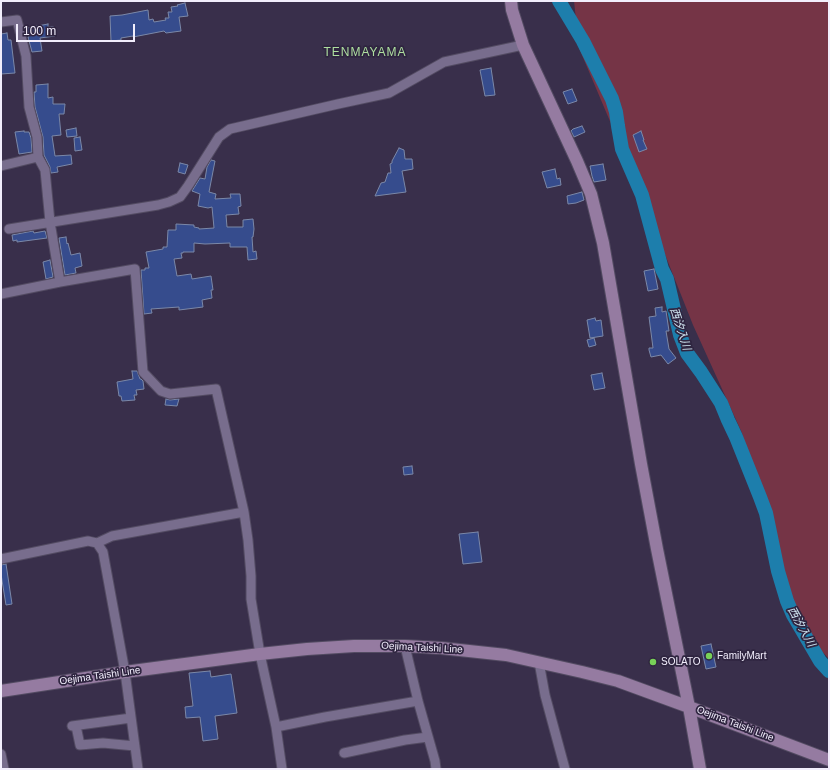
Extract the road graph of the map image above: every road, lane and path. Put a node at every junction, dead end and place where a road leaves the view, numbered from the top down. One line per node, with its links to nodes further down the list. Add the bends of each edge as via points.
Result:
1 (510, 1): 3 (main road)
2 (1, 22): 4 (street, via 17,20 26,56 29,106 37,137)
3 (523, 45): 6 (street, via 444,62 390,93 230,128 219,137 180,197 158,205); 19 (main road, via 591,194 603,243 642,472)
4 (38, 157): 5 (street); 6 (street, via 45,170)
5 (1, 166)
6 (50, 222): 7 (street); 8 (street)
7 (9, 229)
8 (60, 282): 9 (street); 10 (street, via 135,269 143,372 161,391 170,394 216,389)
9 (1, 294)
10 (244, 512): 11 (street, via 112,536); 14 (street, via 251,599)
11 (97, 543): 12 (street, via 88,541); 16 (street, via 103,552)
12 (1, 559)
13 (405, 646): 14 (main road, Oejima Taishi Line, via 346,646); 15 (main road, Oejima Taishi Line, via 506,655); 18 (street)
14 (260, 654): 16 (main road, Oejima Taishi Line); 21 (street)
15 (539, 662): 19 (main road, Oejima Taishi Line, via 618,681); 31 (street)
16 (125, 672): 17 (main road, Oejima Taishi Line); 20 (street)
17 (1, 691)
18 (418, 701): 21 (street); 22 (street)
19 (689, 707): 26 (main road, Oejima Taishi Line); 32 (main road)
20 (131, 718): 23 (street); 23 (street, via 73,726 80,745 103,743)
21 (276, 727): 29 (street)
22 (428, 737): 24 (street); 30 (street)
23 (135, 746): 28 (street)
24 (344, 753)
25 (1, 754): 27 (street)
26 (829, 760)
27 (4, 769)
28 (138, 769)
29 (282, 769)
30 (436, 769)
31 (565, 769)
32 (700, 769)

